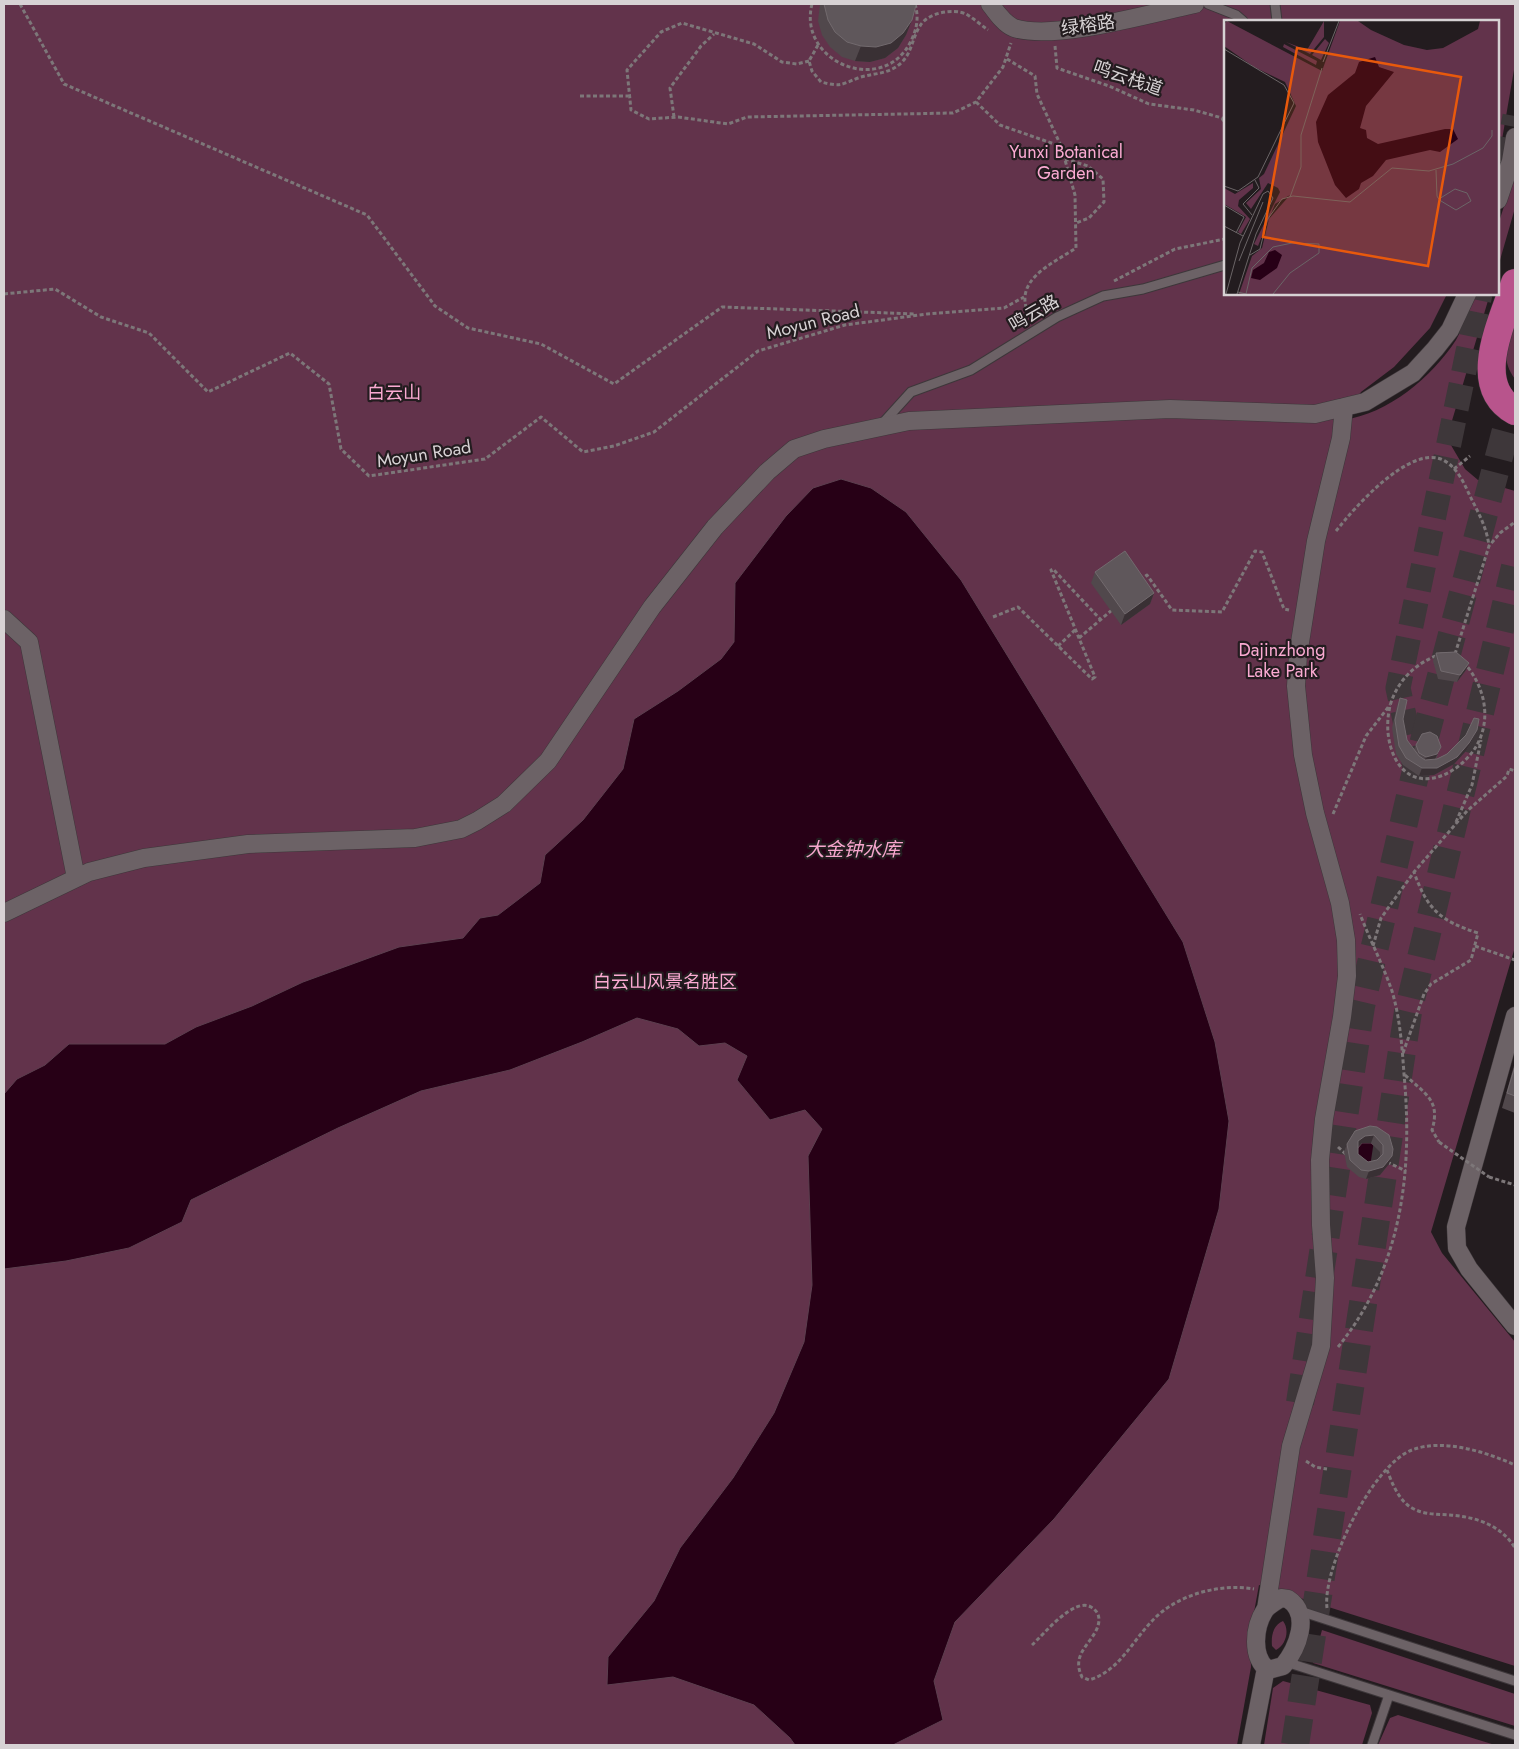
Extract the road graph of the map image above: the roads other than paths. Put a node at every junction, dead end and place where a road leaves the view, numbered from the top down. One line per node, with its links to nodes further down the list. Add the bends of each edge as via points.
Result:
1 (990, 4): 2 (street, 绿榕路, via 1009,24 1036,32 1123,21)
2 (1195, 4)
3 (1208, 4): 5 (lane)
4 (1275, 4): 6 (lane)
5 (1242, 20)
6 (1277, 20)
7 (1515, 138): 8 (street)
8 (1499, 197)
9 (1224, 264): 14 (lane, 鸣云路, via 1143,289 1103,296 1057,316 972,370 911,392)
10 (1515, 283): 13 (highway, via 1491,363 1494,390 1505,405)
11 (1467, 295): 12 (street, via 1450,330 1413,373 1365,402)
12 (1344, 407): 14 (street, via 1315,414 1170,409 997,416 909,421); 20 (street, via 1341,438 1316,541 1296,686 1303,755 1340,903 1347,976 1320,1160 1325,1278 1321,1346 1291,1446)
13 (1515, 411)
14 (879, 428): 16 (street, via 824,439 794,449 767,472 715,528 652,607 548,761 504,804 477,821 461,829 415,838 248,844 144,858)
15 (4, 620): 16 (street, via 29,642)
16 (76, 878): 17 (street)
17 (4, 913)
18 (1515, 1016): 19 (street, via 1456,1227 1457,1248 1469,1269)
19 (1515, 1326)
20 (1267, 1600): 21 (street, via 1288,1598); 23 (street, via 1256,1644 1262,1665)
21 (1298, 1610): 22 (street, via 1299,1641); 24 (lane)
22 (1286, 1662): 23 (street, via 1277,1669); 25 (lane)
23 (1266, 1668): 27 (street)
24 (1515, 1681)
25 (1389, 1695): 26 (lane); 28 (lane)
26 (1515, 1735)
27 (1251, 1745)
28 (1372, 1745)

